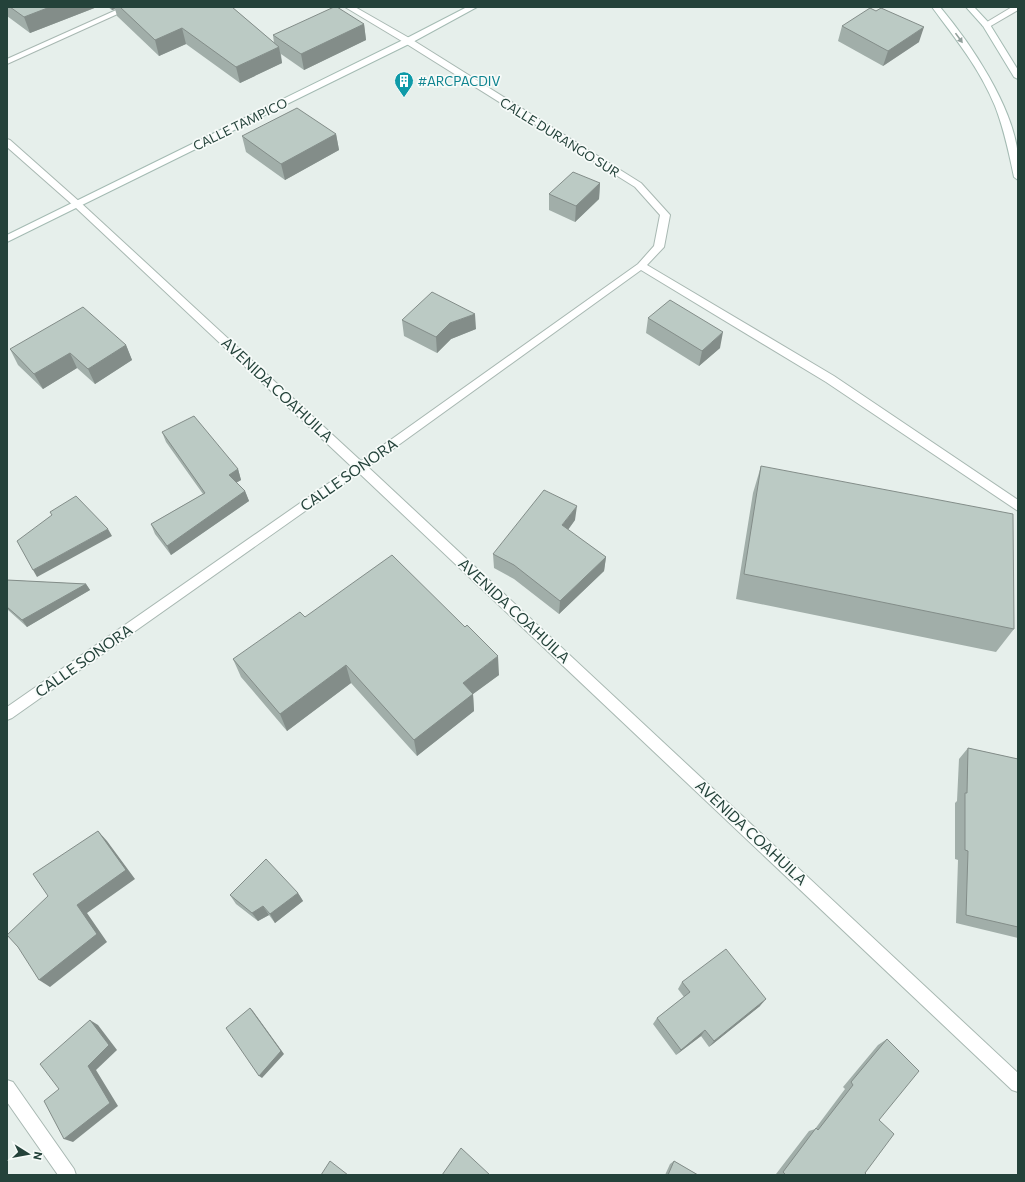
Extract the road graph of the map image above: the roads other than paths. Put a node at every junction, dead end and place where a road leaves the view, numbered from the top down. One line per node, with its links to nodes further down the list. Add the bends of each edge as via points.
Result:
1 (105, 7): 8 (street)
2 (129, 7): 8 (street)
3 (350, 7): 10 (street, CALLE DURANGO SUR)
4 (473, 7): 10 (street, CALLE TAMPICO)
5 (936, 7): 14 (street, one-way to 14, via 966,48 994,95 1012,144)
6 (970, 7): 9 (street)
7 (1018, 7): 9 (street)
8 (115, 14): 11 (street)
9 (986, 25): 12 (street)
10 (408, 41): 15 (street, CALLE TAMPICO); 16 (street, CALLE DURANGO SUR, via 638,185)
11 (7, 62)
12 (1018, 77)
13 (7, 142): 15 (street, AVENIDA COAHUILA)
14 (1018, 177)
15 (78, 205): 17 (street, CALLE TAMPICO); 19 (street, AVENIDA COAHUILA)
16 (665, 215): 18 (street, CALLE SONORA, via 659,247)
17 (7, 239)
18 (641, 266): 19 (street, CALLE SONORA); 20 (street, via 830,379)
19 (360, 467): 21 (street, CALLE SONORA); 22 (street, AVENIDA COAHUILA)
20 (1018, 506)
21 (7, 714)
22 (1018, 1084)
23 (7, 1088): 24 (street)
24 (68, 1175)

